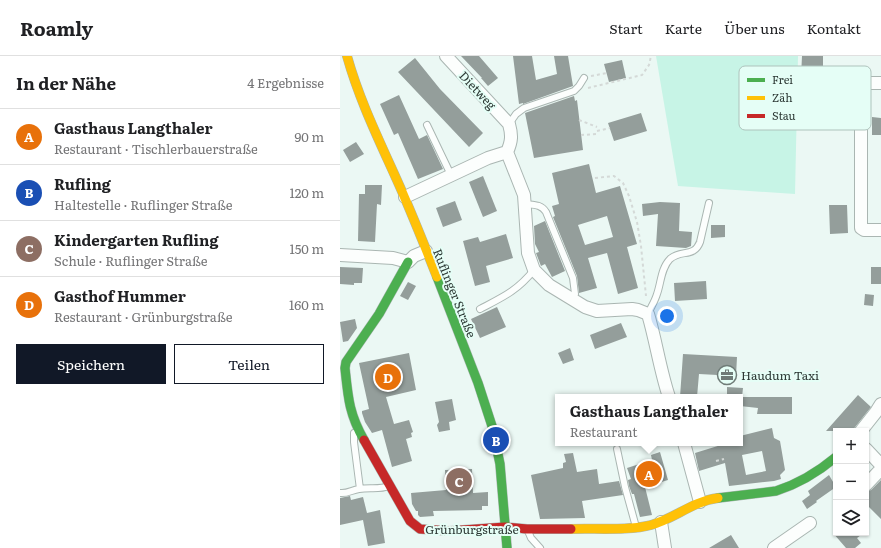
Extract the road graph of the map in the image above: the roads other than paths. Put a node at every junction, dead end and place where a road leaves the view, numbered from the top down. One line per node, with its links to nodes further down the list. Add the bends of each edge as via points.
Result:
1 (347, 56): 9 (street, Ruflinger Straße, via 364,107)
2 (446, 56): 4 (street, Dietweg)
3 (584, 78): 4 (lane, via 574,91 524,108)
4 (509, 124): 7 (street, via 512,135)
5 (427, 125): 8 (lane)
6 (860, 130): 12 (street, via 861,228)
7 (507, 152): 8 (street); 11 (street)
8 (452, 175): 9 (street)
9 (405, 198): 13 (street, Ruflinger Straße)
10 (709, 203): 19 (lane, via 698,248 674,256 665,265 657,295)
11 (525, 204): 16 (street, via 528,247); 17 (lane, via 539,205 546,212 573,278 575,294)
12 (881, 230)
13 (426, 251): 15 (street); 38 (street, Ruflinger Straße, via 490,420 498,452)
14 (340, 255): 15 (street, via 394,258)
15 (408, 262): 22 (street, Grünburgstraße, via 379,314 346,362)
16 (534, 270): 17 (street, via 549,285); 18 (lane, via 519,287)
17 (572, 300): 19 (street, via 593,310 632,309)
18 (480, 309)
19 (648, 314): 20 (street)
20 (668, 394)
21 (881, 404): 24 (street)
22 (345, 406): 23 (street, Grünburgstraße)
23 (356, 426): 32 (street, Grünburgstraße); 33 (lane, via 354,442)
24 (863, 428)
25 (685, 446): 35 (street)
26 (617, 449): 39 (lane)
27 (869, 453): 29 (street)
28 (833, 460): 35 (street, Grünburgstraße, via 786,488)
29 (881, 464)
30 (881, 469): 31 (street)
31 (869, 482)
32 (390, 485): 33 (lane, via 382,489); 38 (street, Grünburgstraße, via 410,521 420,529 457,531)
33 (360, 489): 34 (lane)
34 (340, 493)
35 (700, 502): 36 (street, Grünburgstraße)
36 (661, 522): 39 (street, Grünburgstraße); 43 (street)
37 (810, 523): 44 (street)
38 (505, 526): 40 (street, Grünburgstraße); 41 (street, Ruflinger Straße)
39 (636, 528): 40 (street, Grünburgstraße)
40 (527, 529): 42 (lane)
41 (507, 548)
42 (540, 548)
43 (665, 548)
44 (774, 548)

